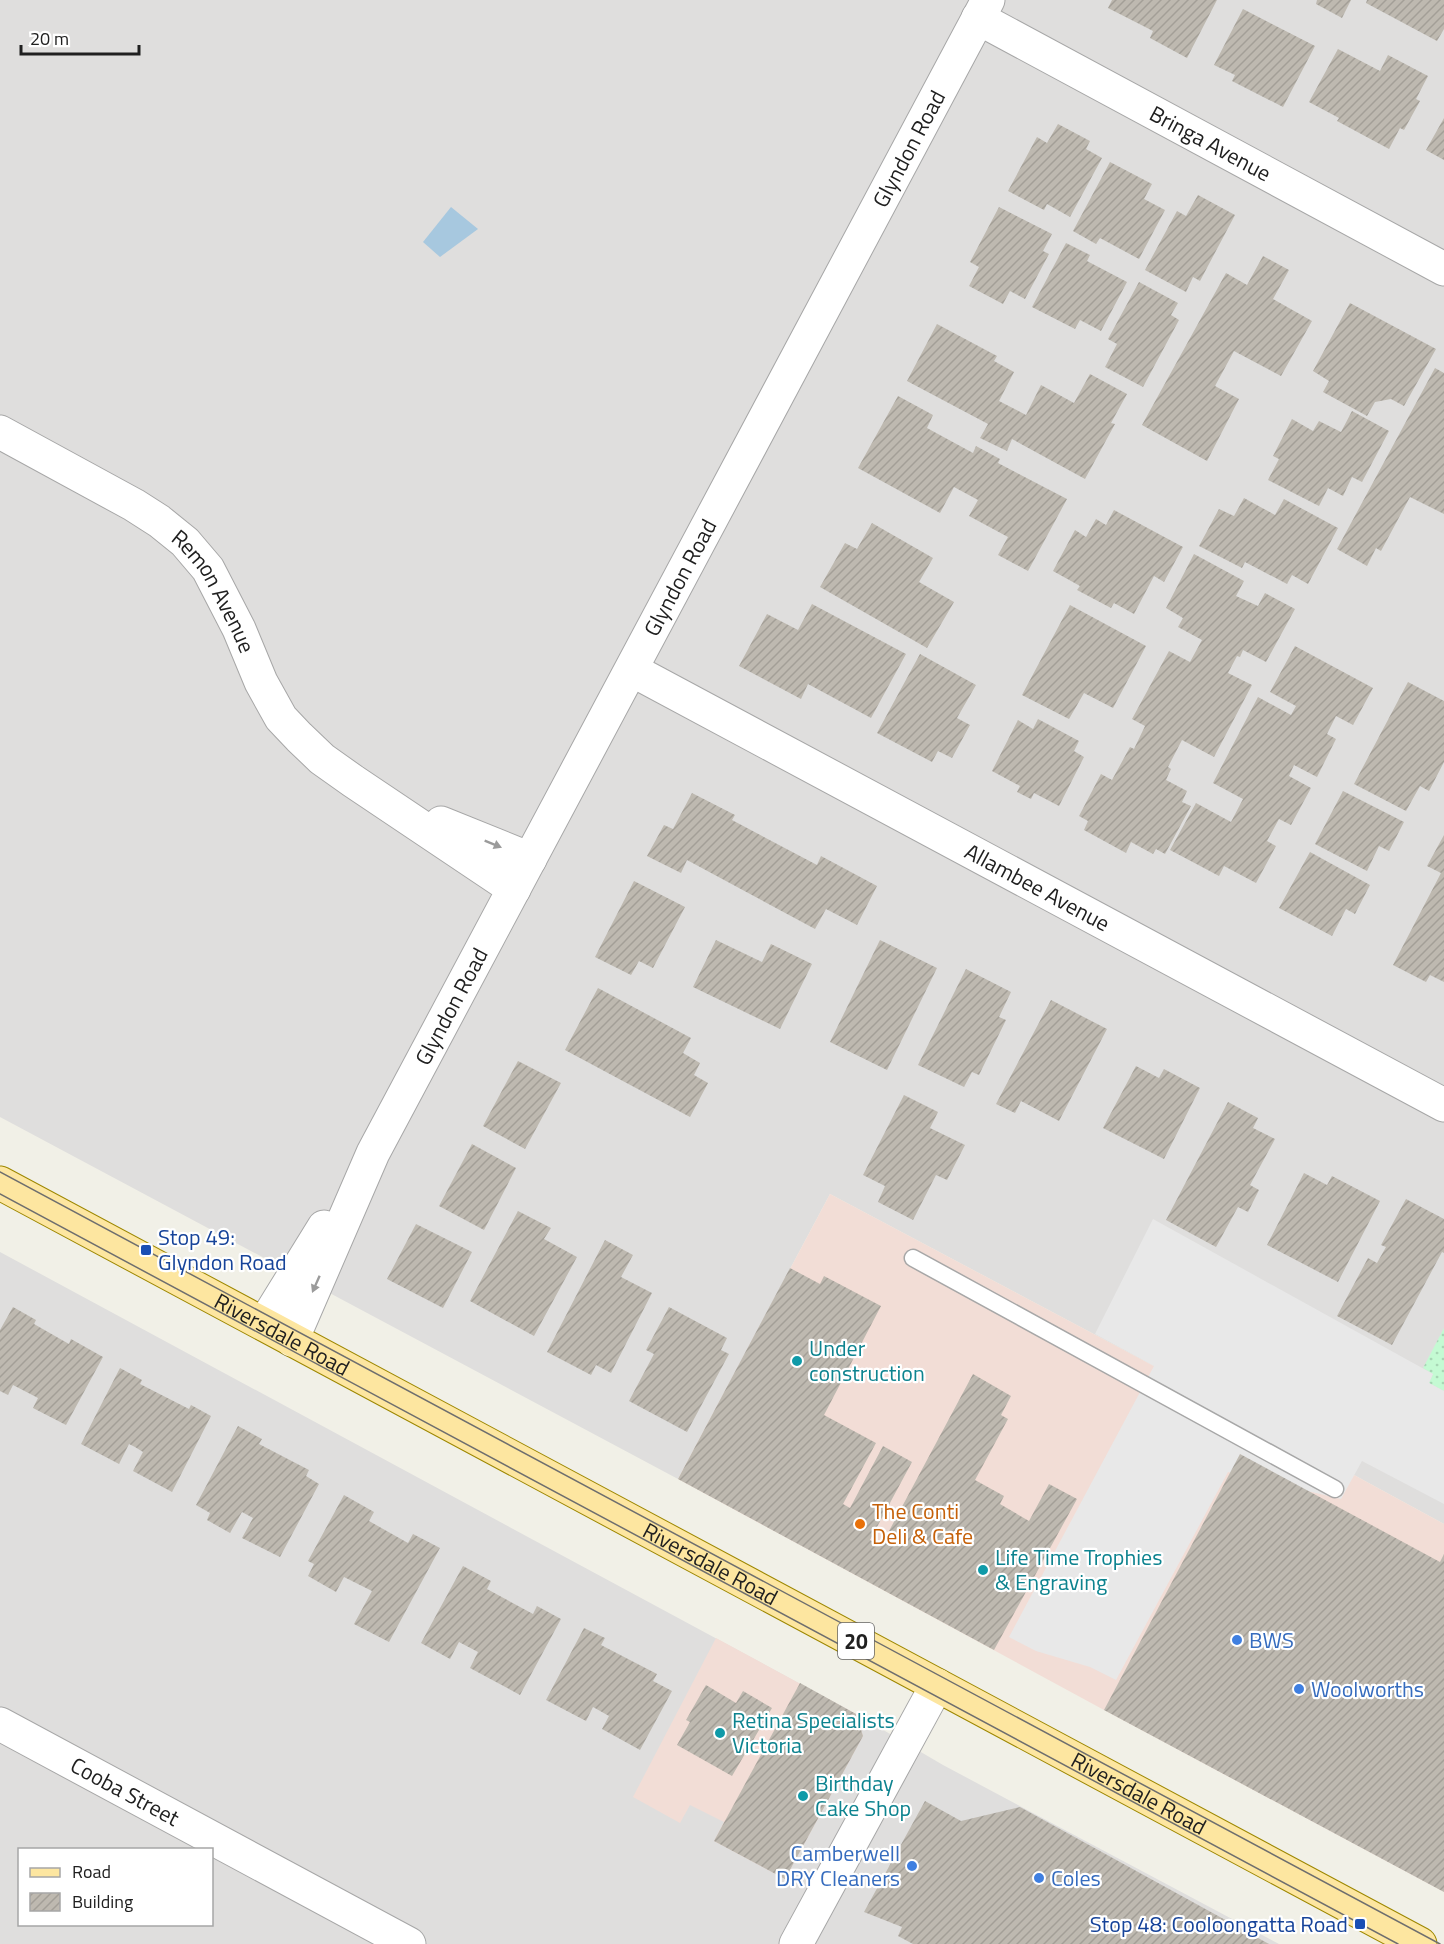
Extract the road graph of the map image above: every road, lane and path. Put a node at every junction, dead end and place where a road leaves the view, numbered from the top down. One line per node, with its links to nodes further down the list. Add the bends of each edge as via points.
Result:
1 (983, 9): 2 (street, Bringa Avenue); 4 (street, Glyndon Road)
2 (1444, 268)
3 (0, 432): 5 (street, Remon Avenue, via 134,505 185,542 207,569 281,718 322,759)
4 (632, 670): 6 (street, Glyndon Road); 8 (street, Allambee Avenue)
5 (380, 798): 6 (street, Remon Avenue, one-way to 6); 7 (street, Remon Avenue)
6 (530, 859): 7 (street, Glyndon Road)
7 (514, 890): 9 (street, Glyndon Road)
8 (1444, 1105)
9 (373, 1153): 12 (street, Glyndon Road); 13 (street, Glyndon Road, one-way to 13)
10 (0, 1183): 12 (main road, Riversdale Road / 20)
11 (913, 1258): 14 (lane)
12 (264, 1324): 13 (main road, Riversdale Road / 20)
13 (292, 1340): 15 (main road, Riversdale Road / 20)
14 (1335, 1489)
15 (938, 1685): 18 (street); 19 (main road, Riversdale Road / 20)
16 (0, 1724): 17 (street, Cooba Street)
17 (409, 1944)
18 (796, 1944)
19 (1420, 1944)

